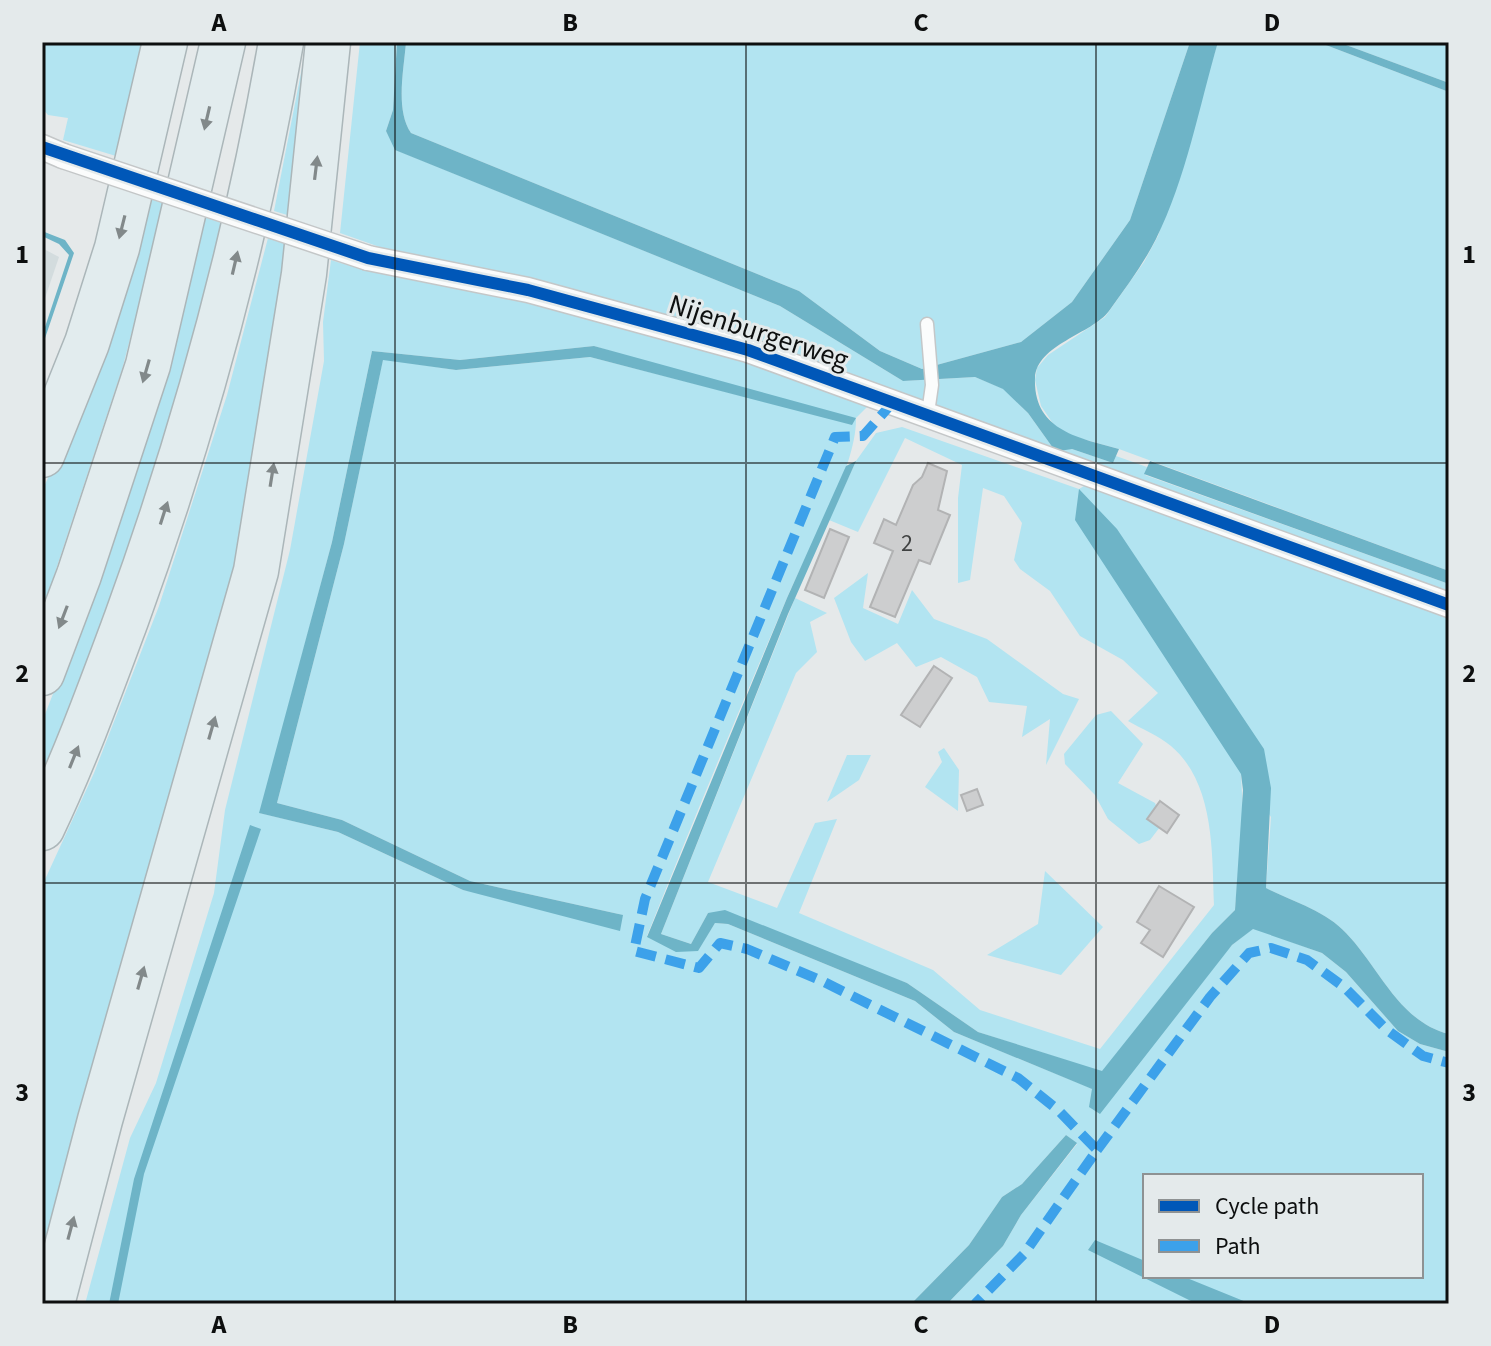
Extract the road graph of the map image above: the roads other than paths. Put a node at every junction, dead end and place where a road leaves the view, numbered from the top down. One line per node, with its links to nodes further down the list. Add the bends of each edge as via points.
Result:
1 (165, 42): 8 (highway, one-way to 8, via 109,274)
2 (223, 42): 10 (highway, one-way to 10, via 148,365)
3 (281, 42): 11 (highway, one-way to 3, via 100,690 176,476 229,290)
4 (328, 42): 12 (highway, one-way to 4, via 256,571 304,274)
5 (52, 152): 7 (street, Nijenburgerweg, bridge, via 368,258 528,290 667,326)
6 (927, 324): 7 (lane, via 932,385)
7 (928, 413): 9 (street, Nijenburgerweg)
8 (42, 455)
9 (1449, 605)
10 (42, 673)
11 (42, 828)
12 (52, 1304)

